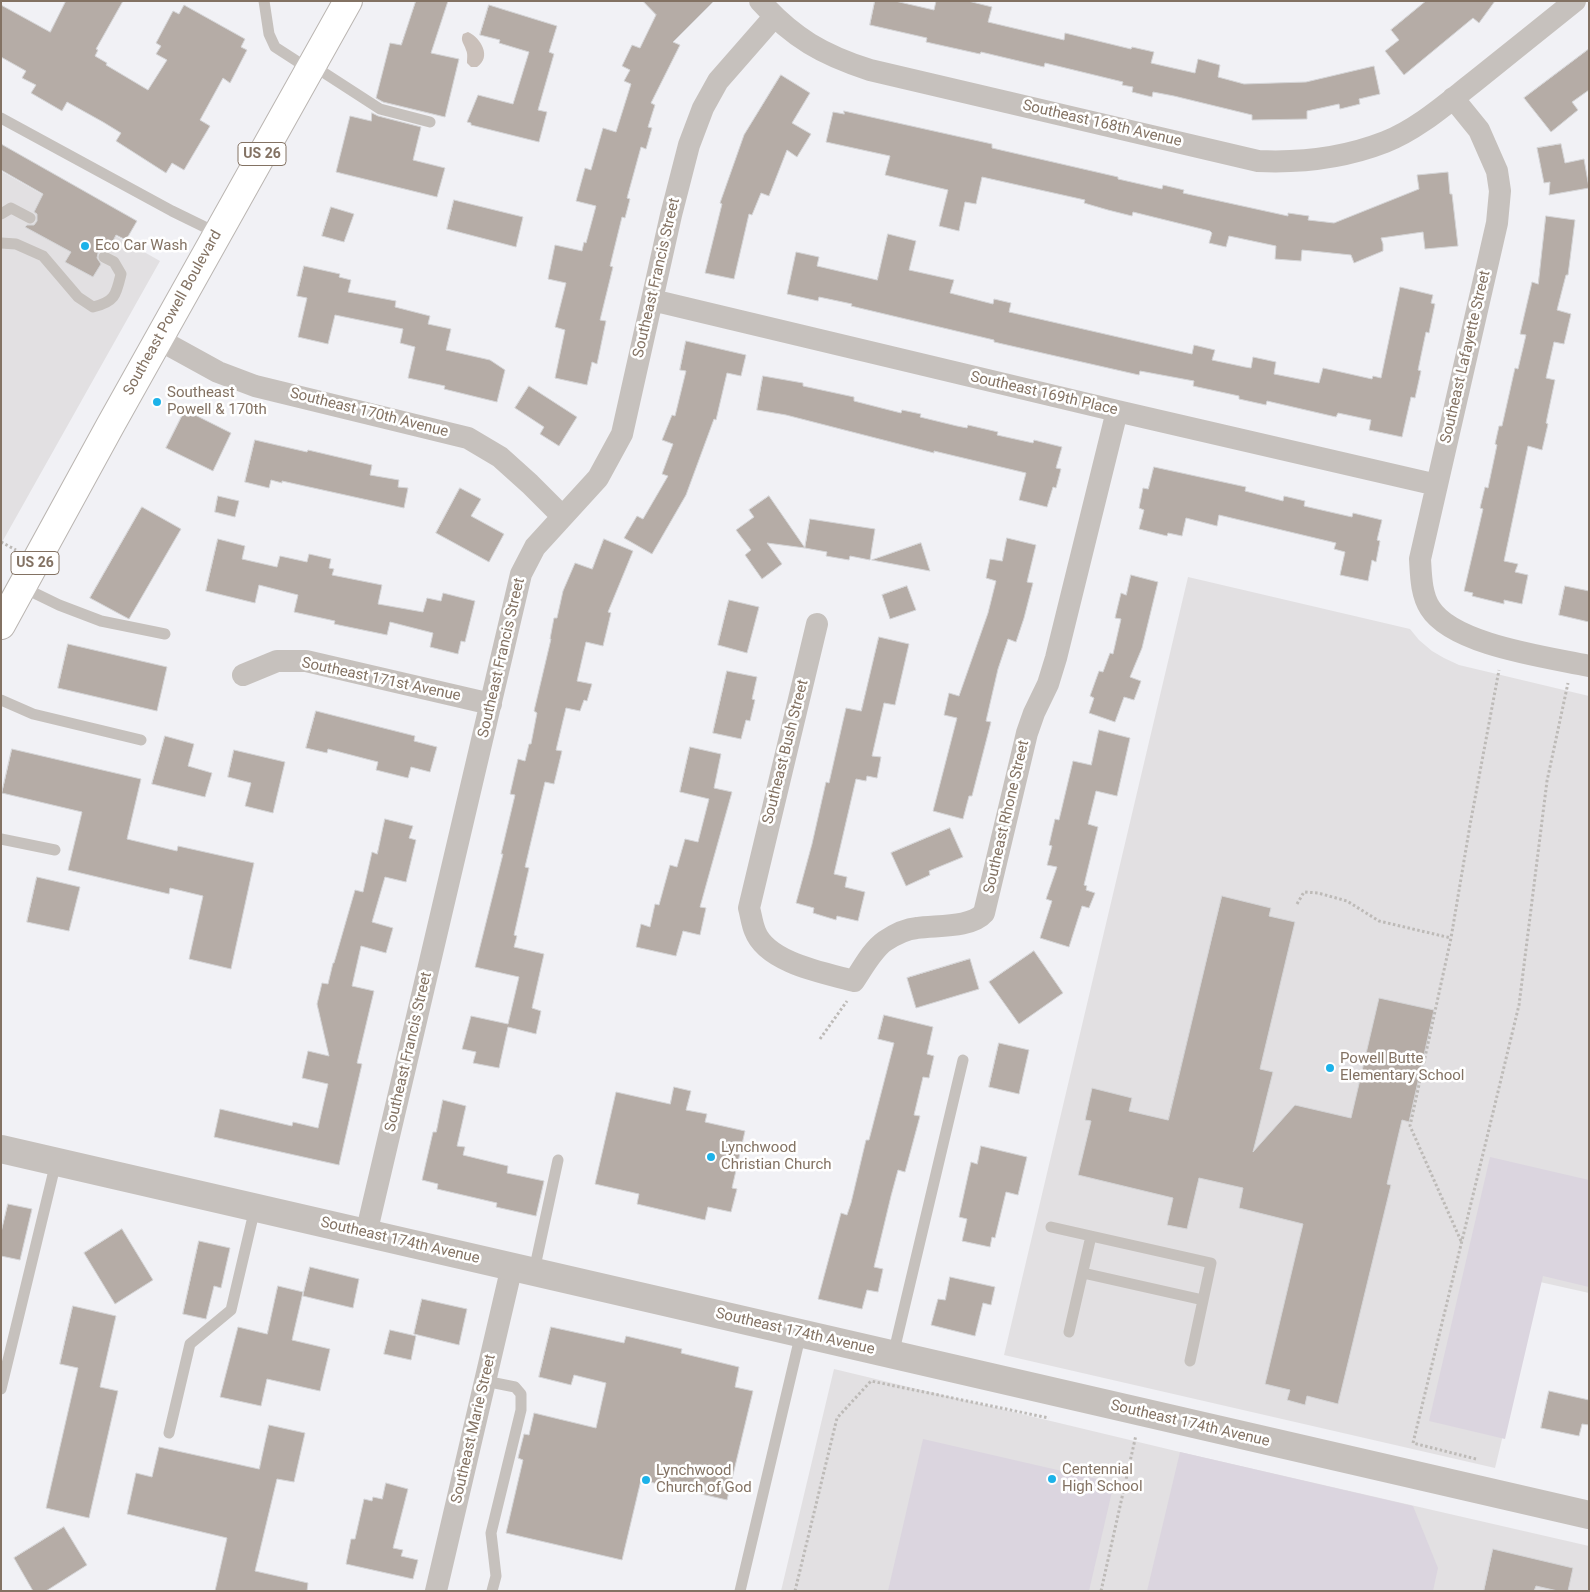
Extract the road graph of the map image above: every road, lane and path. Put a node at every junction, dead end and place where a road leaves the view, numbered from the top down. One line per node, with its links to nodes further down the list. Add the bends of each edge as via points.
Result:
1 (264, 1): 5 (lane, via 269,34 275,47)
2 (348, 1): 5 (main road, Southeast Powell Boulevard / US 26)
3 (1575, 1): 6 (street, Southeast 168th Avenue)
4 (766, 9): 6 (street, Southeast 168th Avenue, via 814,47 870,70 1258,161 1325,159 1356,152 1412,128); 14 (street, Southeast Francis Street, via 703,108 689,145)
5 (311, 67): 8 (lane, via 380,109); 11 (main road, Southeast Powell Boulevard / US 26)
6 (1453, 98): 17 (street, Southeast Lafayette Street, via 1479,130 1497,171 1500,191 1497,223)
7 (1, 118): 11 (lane)
8 (430, 122)
9 (1, 214): 10 (lane, via 10,208)
10 (30, 218)
11 (217, 233): 15 (main road, Southeast Powell Boulevard / US 26)
12 (1, 243): 13 (lane, via 16,244 43,256 78,297 93,307 106,304 119,284 121,274 118,268)
13 (104, 257)
14 (652, 300): 16 (street, Southeast 169th Place); 18 (street, Southeast Francis Street, via 622,434 598,478)
15 (158, 339): 18 (street, Southeast 170th Avenue, via 218,372 255,386 468,438 500,457); 19 (main road, Southeast Powell Boulevard / US 26)
16 (1117, 412): 17 (street, Southeast 169th Place); 33 (street, Southeast Rhone Street, via 1056,658 1027,734 984,913 980,918 958,924 915,928 896,935 883,942)
17 (1437, 485): 23 (street, Southeast Lafayette Street, via 1420,559 1422,584 1430,607 1464,635)
18 (562, 516): 27 (street, Southeast Francis Street, via 535,548 521,574)
19 (22, 587): 21 (main road, Southeast Powell Boulevard / US 26); 22 (lane, via 101,621)
20 (817, 624): 33 (street, Southeast Bush Street, via 749,908 755,932 770,951 792,963)
21 (1, 625)
22 (165, 634)
23 (1504, 647): 24 (street); 32 (path)
24 (1581, 664): 43 (path, via 1547,781 1519,1005)
25 (242, 675): 27 (street, Southeast 171st Avenue, via 277,661 306,661)
26 (1, 700): 28 (lane, via 33,714)
27 (491, 704): 41 (street, Southeast Francis Street)
28 (141, 740)
29 (1, 839): 30 (lane)
30 (55, 850)
31 (1297, 904): 32 (path, via 1304,892 1318,893 1347,901 1379,921)
32 (1451, 938): 43 (path, via 1410,1126)
33 (854, 981): 34 (path, via 847,1000)
34 (820, 1039)
35 (963, 1060): 49 (lane)
36 (1, 1149): 38 (street, Southeast 174th Avenue)
37 (558, 1160): 44 (lane)
38 (56, 1162): 39 (street, Southeast 174th Avenue); 52 (lane)
39 (255, 1208): 41 (street, Southeast 174th Avenue); 55 (lane, via 231,1310 190,1344)
40 (1051, 1227): 42 (lane)
41 (366, 1234): 44 (street, Southeast 174th Avenue)
42 (1091, 1236): 45 (lane); 46 (lane, via 1211,1263)
43 (1461, 1241): 56 (path, via 1412,1443)
44 (523, 1269): 48 (street, Southeast 174th Avenue); 51 (street, Southeast Marie Street)
45 (1082, 1273): 46 (lane); 47 (lane)
46 (1203, 1300): 50 (lane)
47 (1069, 1332)
48 (801, 1333): 49 (street, Southeast 174th Avenue); 60 (lane)
49 (893, 1355): 54 (street, Southeast 174th Avenue)
50 (1190, 1361)
51 (485, 1381): 58 (street, Southeast Marie Street); 59 (lane, via 515,1388 521,1394 521,1410 490,1533 496,1576)
52 (1, 1389)
53 (1051, 1418): 61 (path, via 871,1380 837,1418)
54 (1134, 1428): 57 (street, Southeast 174th Avenue); 62 (path)
55 (169, 1432)
56 (1476, 1459)
57 (1589, 1515)
58 (436, 1591)
59 (492, 1591)
60 (740, 1591)
61 (795, 1591)
62 (1101, 1591)

